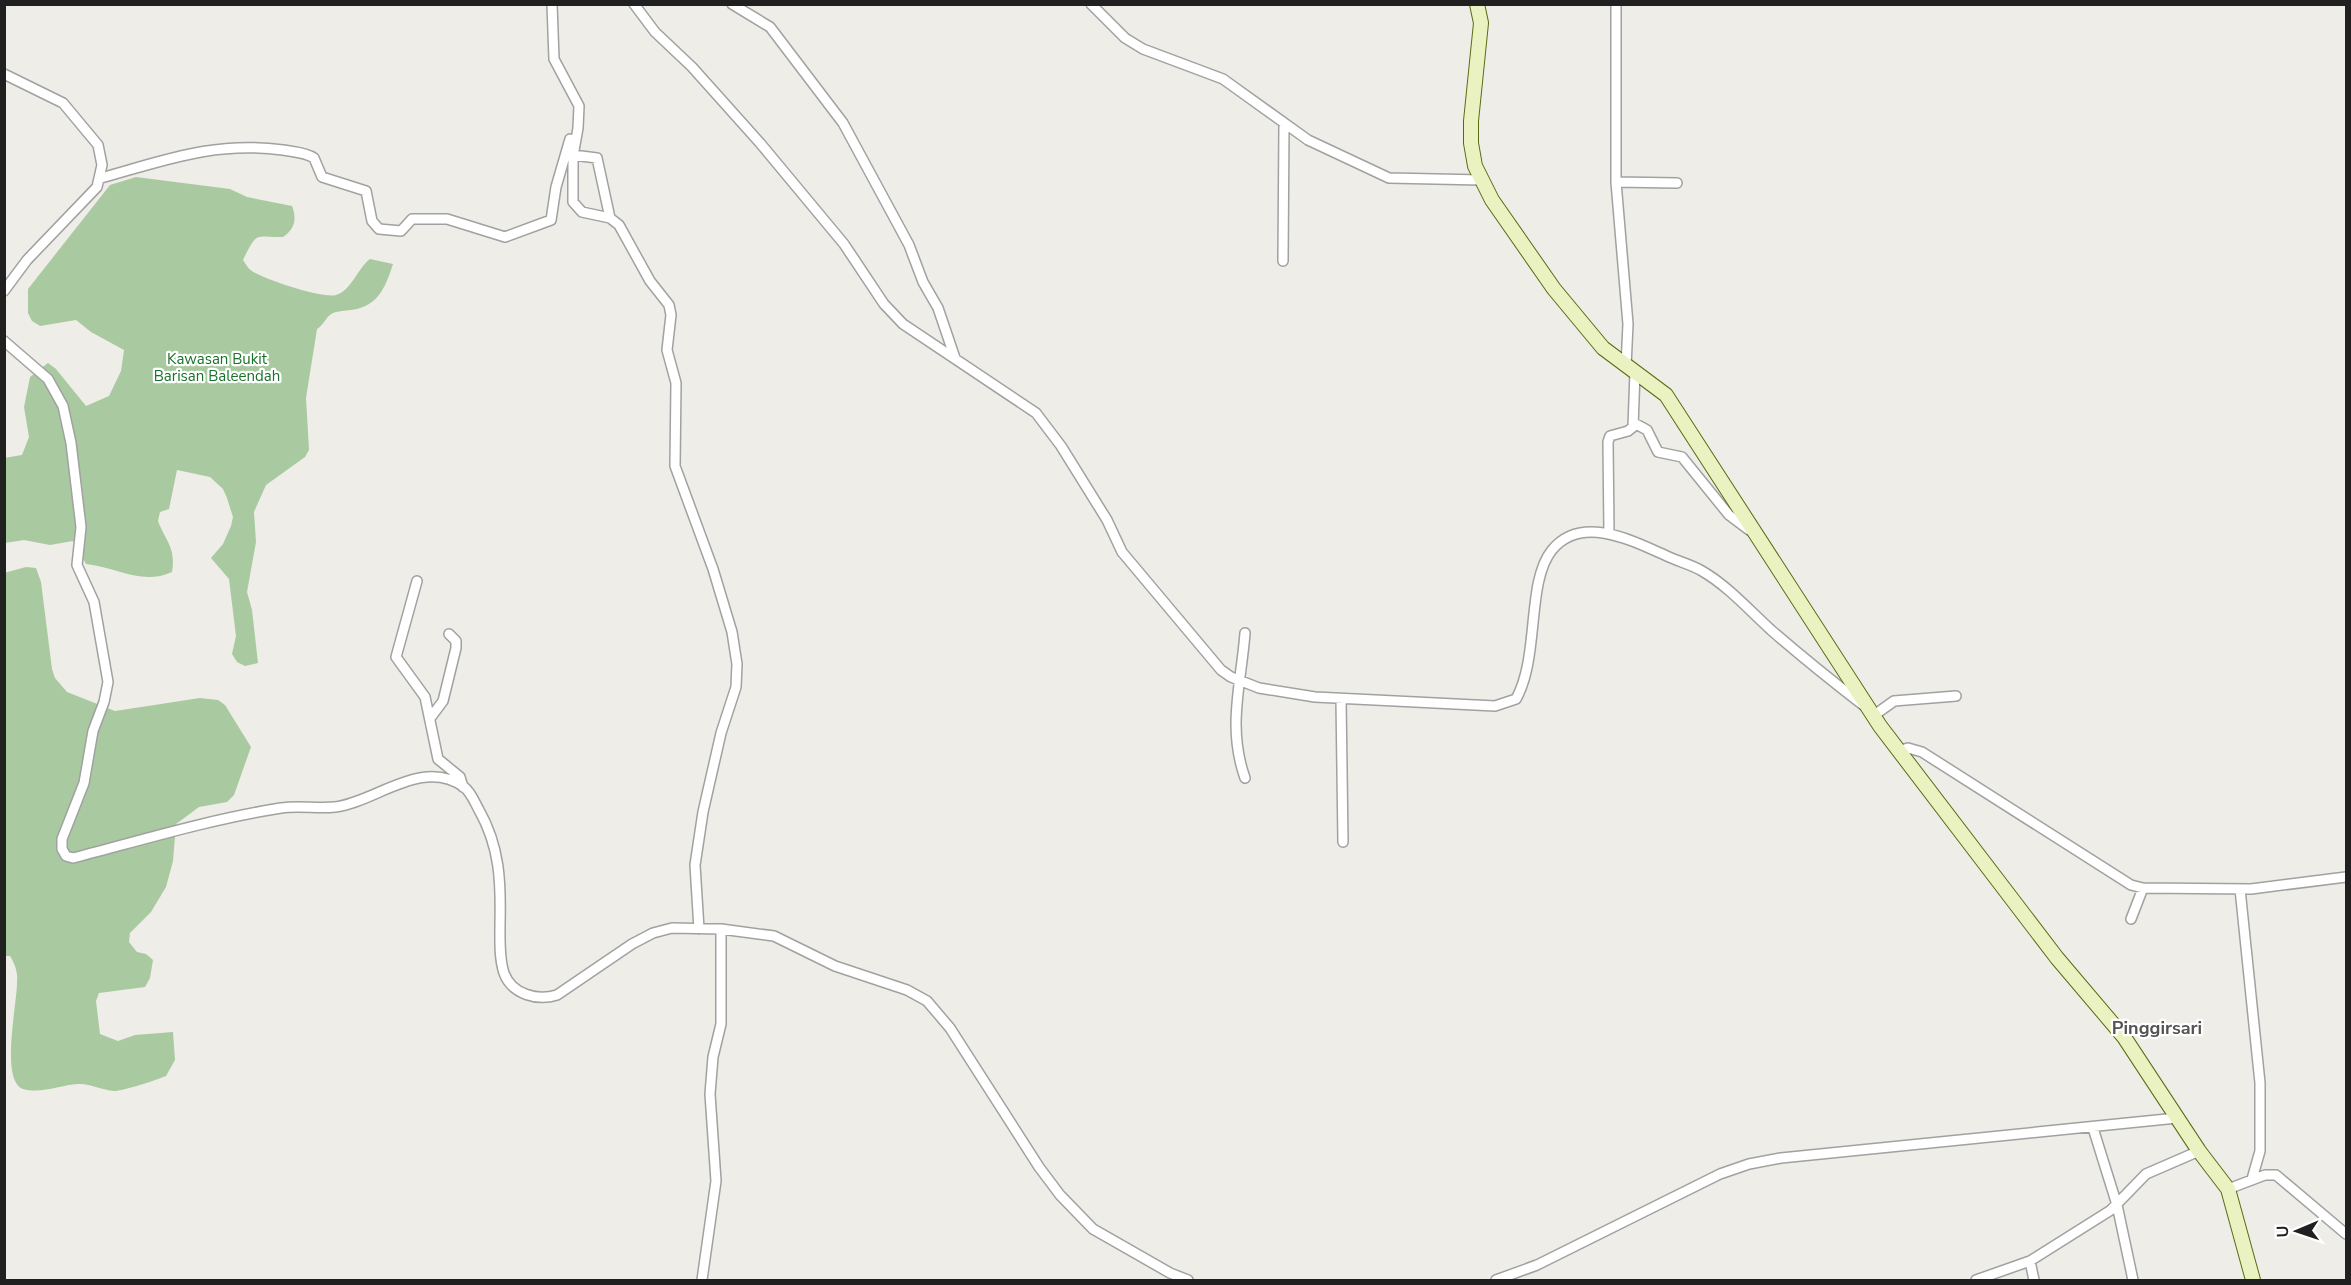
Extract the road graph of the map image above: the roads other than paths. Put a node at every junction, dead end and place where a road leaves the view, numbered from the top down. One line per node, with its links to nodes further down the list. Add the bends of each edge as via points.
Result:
1 (552, 4): 8 (street, via 554,59)
2 (634, 4): 19 (street, via 655,32 760,143 844,244 903,324)
3 (732, 4): 19 (street, via 770,27 843,123 909,245 938,308)
4 (1091, 4): 9 (street, via 1143,50 1223,79)
5 (1477, 4): 12 (street, via 1481,23 1471,142)
6 (1616, 4): 13 (street)
7 (4, 74): 11 (street, via 54,96 76,115 98,145)
8 (578, 101): 10 (street, via 579,128); 11 (street, via 551,220 507,237 442,218 412,219 401,231 379,229 372,221 366,191 322,177 314,158 301,153 231,146)
9 (1284, 124): 12 (street, via 1308,140 1389,178); 16 (street)
10 (573, 155): 15 (street, via 597,158); 15 (street, via 574,205 582,212)
11 (101, 178): 17 (street)
12 (1482, 180): 20 (street, via 1511,231 1554,289 1603,348)
13 (1616, 182): 14 (street); 20 (street)
14 (1677, 183)
15 (610, 218): 40 (street, via 619,225 669,305 667,350 676,383 675,466 732,632 737,664 736,687 706,800 695,865)
16 (1283, 261)
17 (4, 291)
18 (4, 341): 34 (street, via 48,379 63,406 81,527 77,565 94,602 108,682 93,731 84,783 62,838 66,856 74,858 278,808 337,807 418,779 436,777)
19 (955, 358): 27 (street, via 1036,413 1061,446 1134,568 1221,670)
20 (1630, 369): 21 (street); 23 (street, via 1666,395)
21 (1634, 423): 22 (street, via 1631,429 1608,439); 23 (street, via 1647,430 1658,452 1682,457 1729,515)
22 (1609, 533): 29 (street, via 1575,535 1561,541 1544,562 1532,652 1516,699 1495,706); 30 (street, via 1702,570)
23 (1754, 533): 30 (street)
24 (417, 581): 31 (street, via 396,657 425,697)
25 (1245, 633): 27 (street)
26 (449, 634): 31 (street, via 456,641 456,648 443,701)
27 (1241, 682): 29 (street); 33 (street, via 1234,724)
28 (1956, 696): 30 (street, via 1894,701)
29 (1341, 699): 35 (street)
30 (1871, 713): 32 (street)
31 (431, 717): 34 (street, via 438,759 460,777)
32 (1898, 751): 37 (street, via 1908,748 1922,752 2132,885); 42 (street, via 2057,958 2124,1038)
33 (1245, 778)
34 (462, 786): 40 (street, via 495,843 500,866 500,946 505,974 515,987 530,996 551,997 653,933 672,928)
35 (1343, 842)
36 (2346, 877): 38 (street)
37 (2143, 888): 38 (street); 39 (street)
38 (2240, 889): 45 (street, via 2260,1083 2260,1151)
39 (2130, 919)
40 (699, 929): 41 (street)
41 (721, 929): 50 (street, via 720,1024 710,1094 716,1181); 51 (street, via 774,936 835,966 907,990 927,1001 950,1028 1060,1195 1093,1229)
42 (2177, 1118): 43 (street); 44 (street)
43 (2093, 1128): 47 (street); 52 (street, via 1749,1164)
44 (2199, 1151): 46 (street); 47 (street, via 2146,1174)
45 (2253, 1179): 46 (street); 48 (street, via 2276,1175)
46 (2228, 1189): 56 (street)
47 (2116, 1205): 49 (street); 55 (street)
48 (2346, 1234)
49 (2030, 1261): 53 (street); 54 (street)
50 (702, 1281)
51 (1188, 1281)
52 (1496, 1281)
53 (1976, 1281)
54 (2034, 1281)
55 (2133, 1281)
56 (2253, 1281)

